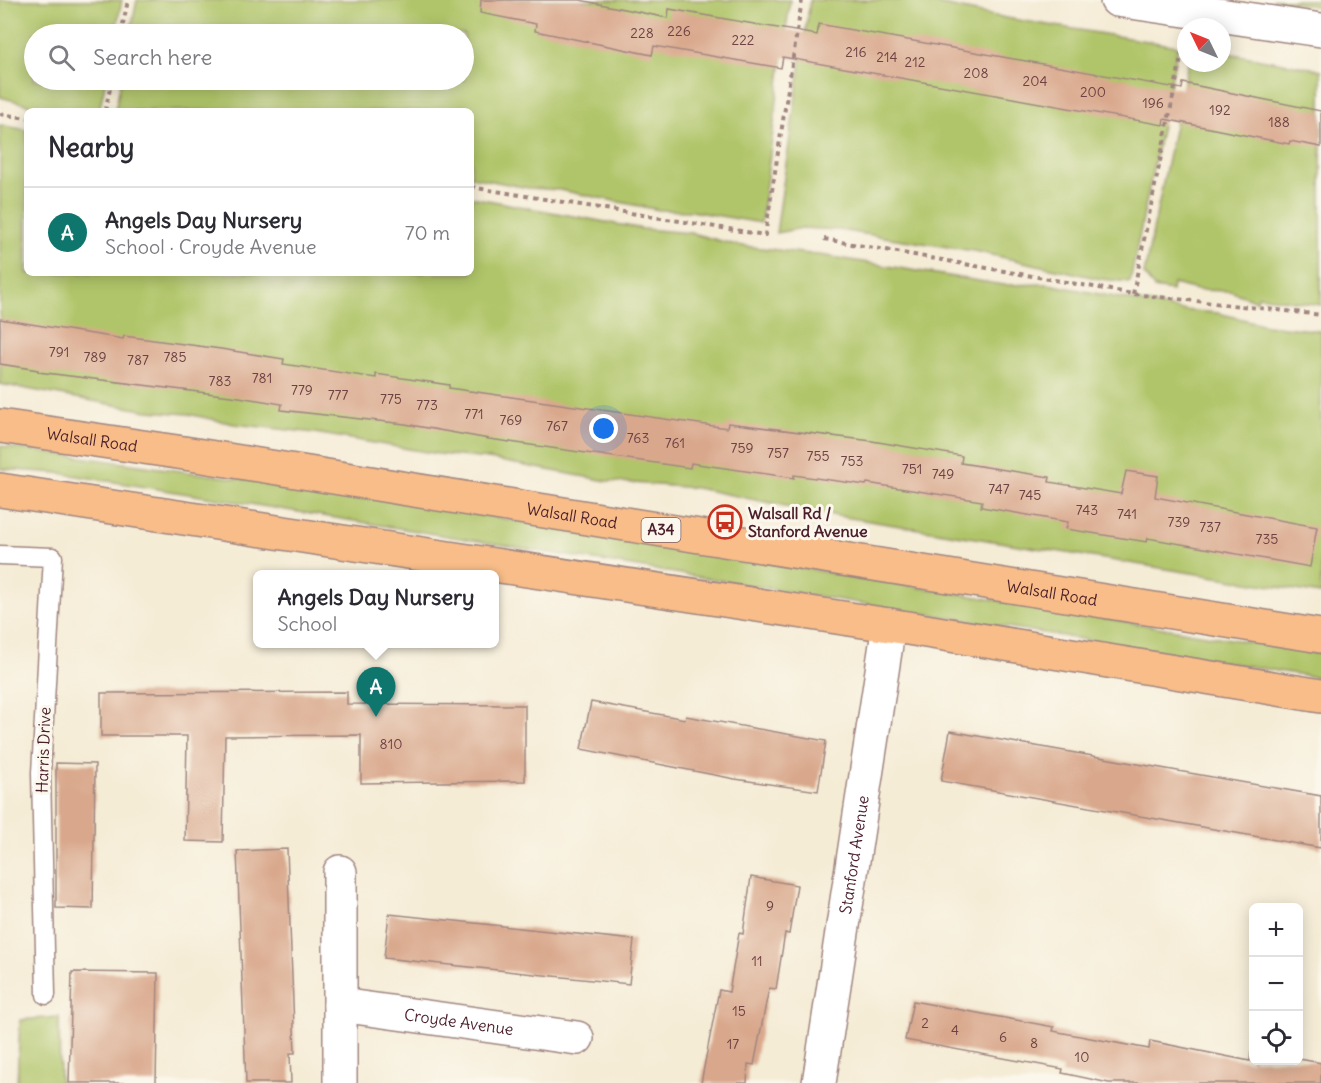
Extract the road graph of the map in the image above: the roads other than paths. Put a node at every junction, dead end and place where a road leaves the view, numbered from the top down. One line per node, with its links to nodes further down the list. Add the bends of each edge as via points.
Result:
1 (1117, 0): 2 (street)
2 (1321, 30)
3 (0, 426): 7 (highway, Walsall Road / A34)
4 (0, 490): 6 (highway)
5 (0, 555): 10 (lane, Harris Drive, via 52,557 41,773)
6 (889, 625): 8 (highway); 14 (street, Stanford Avenue)
7 (1321, 636)
8 (1321, 696)
9 (340, 872): 11 (street)
10 (46, 995)
11 (340, 1005): 12 (street, Croyde Avenue); 13 (street)
12 (577, 1038)
13 (340, 1083)
14 (819, 1083)

